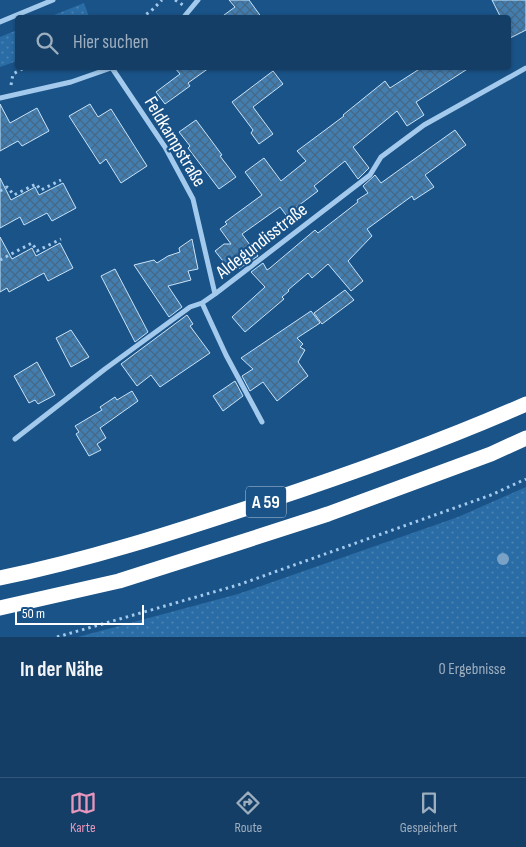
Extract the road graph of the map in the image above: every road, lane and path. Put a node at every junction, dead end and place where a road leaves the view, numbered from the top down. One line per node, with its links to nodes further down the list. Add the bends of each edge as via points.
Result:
1 (53, 0): 4 (street)
2 (162, 0): 5 (path)
3 (198, 0): 6 (street)
4 (17, 15)
5 (145, 15)
6 (186, 15)
7 (15, 16): 8 (street)
8 (0, 22)
9 (526, 68): 19 (street, Aldegundisstraße, via 424,125 381,157 370,175)
10 (20, 70): 13 (path, via 13,74)
11 (106, 70): 13 (street)
12 (113, 70): 19 (street, Feldkampstraße, via 165,147 193,199)
13 (10, 96): 14 (street)
14 (0, 98)
15 (61, 180): 16 (path, via 41,190 36,184 14,195 7,187)
16 (0, 191)
17 (61, 239): 18 (path, via 37,251 32,243)
18 (0, 260)
19 (215, 294): 20 (street, Aldegundisstraße)
20 (202, 303): 22 (street); 24 (street, Aldegundisstraße, via 190,308 105,369)
21 (526, 404): 26 (highway, A 59, via 377,464 220,517 54,567)
22 (262, 422)
23 (526, 438): 27 (highway, A 59, via 328,514 229,546 119,581)
24 (15, 439)
25 (526, 479): 28 (path, via 491,495 238,585)
26 (0, 578)
27 (0, 608)
28 (56, 637)

